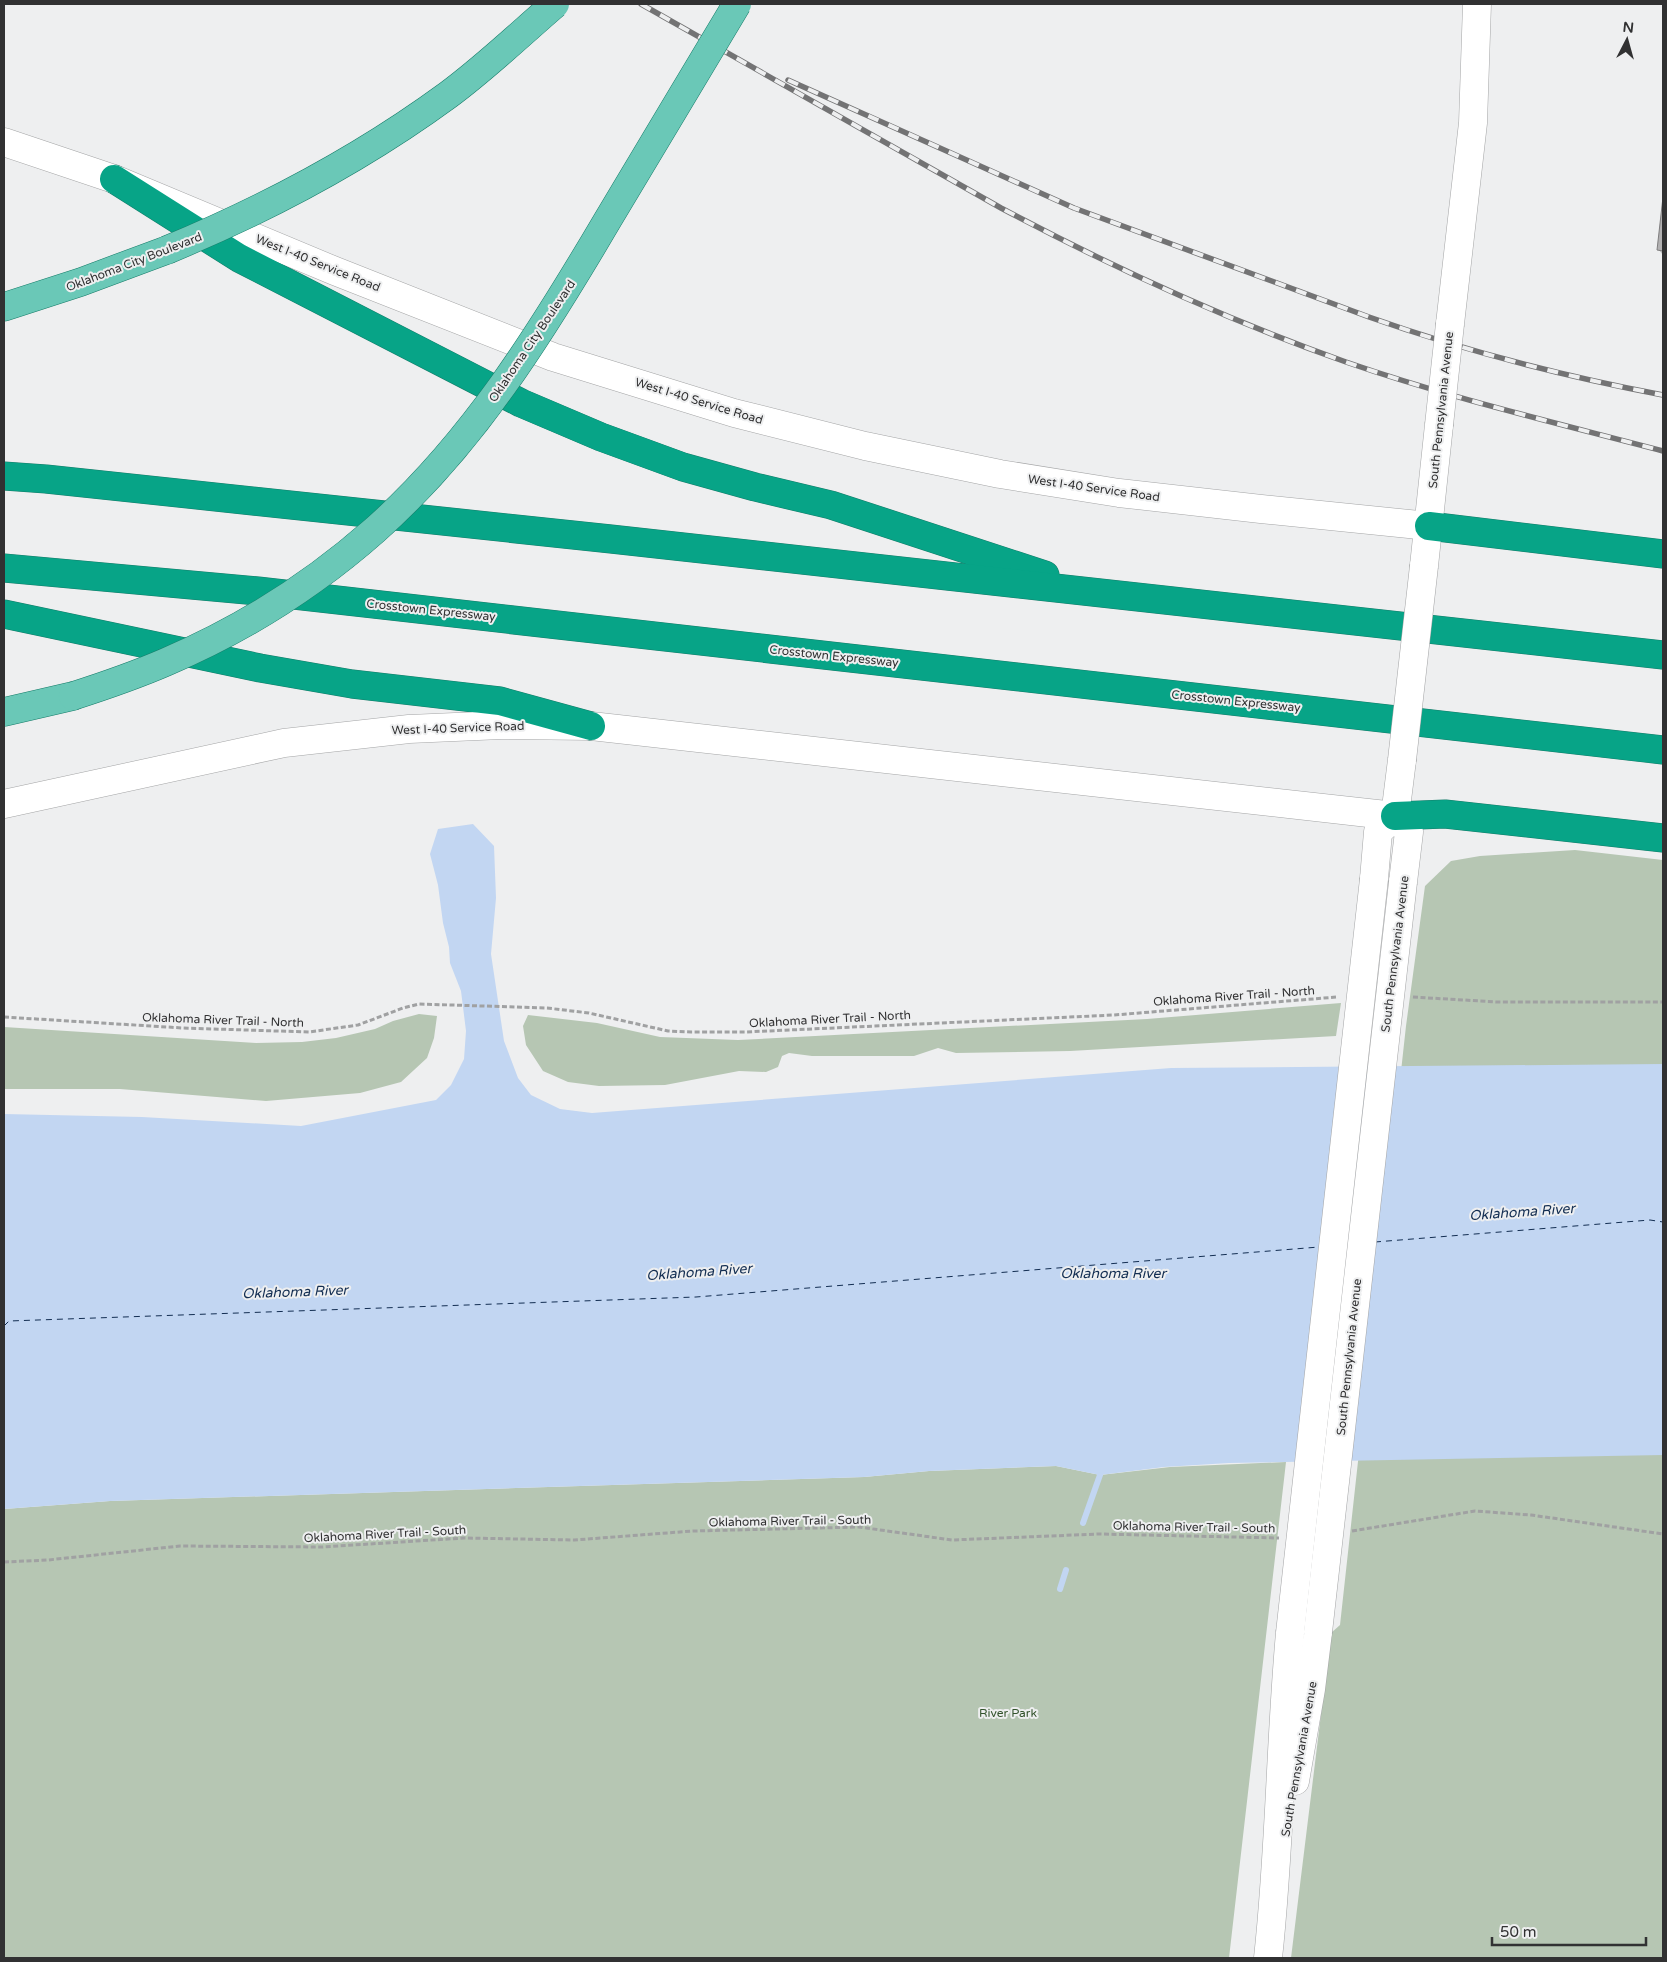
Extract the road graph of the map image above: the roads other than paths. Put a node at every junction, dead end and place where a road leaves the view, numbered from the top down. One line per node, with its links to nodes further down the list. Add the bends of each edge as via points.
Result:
1 (555, 4): 6 (main road, Oklahoma City Boulevard, bridge, via 449,94 409,122 282,198 167,250)
2 (737, 4): 14 (main road, Oklahoma City Boulevard, bridge, via 521,362 450,453 406,501 333,564 251,619 128,678 73,696)
3 (1477, 4): 8 (main road, South Pennsylvania Avenue, bridge, via 1472,130)
4 (4, 142): 5 (main road, West I-40 Service Road)
5 (114, 179): 8 (main road, West I-40 Service Road, via 553,357 734,413 865,446 1000,474 1119,493); 11 (highway, via 239,258 521,404 684,467 831,505)
6 (4, 308)
7 (4, 476): 11 (highway, via 299,505)
8 (1429, 526): 9 (highway); 18 (main road, South Pennsylvania Avenue, bridge)
9 (1663, 554)
10 (4, 568): 16 (highway, Crosstown Expressway, via 258,591)
11 (1099, 593): 13 (highway)
12 (4, 614): 15 (highway, via 260,668 352,684 500,701)
13 (1663, 654)
14 (4, 712)
15 (592, 726): 17 (main road, West I-40 Service Road, via 409,729 284,743); 18 (main road, West I-40 Service Road)
16 (1663, 750)
17 (4, 804)
18 (1395, 816): 19 (highway, via 1445,814); 20 (main road, South Pennsylvania Avenue, bridge, via 1378,832 1290,1634); 20 (main road, South Pennsylvania Avenue, bridge, via 1409,832 1311,1689)
19 (1663, 838)
20 (1274, 1900): 21 (main road, South Pennsylvania Avenue)
21 (1268, 1958)

